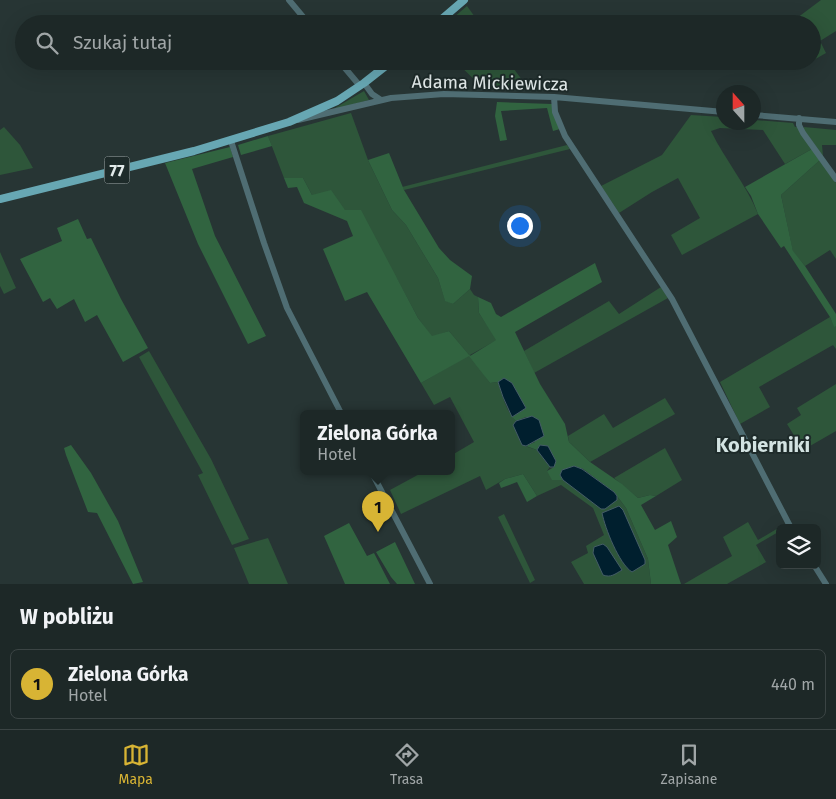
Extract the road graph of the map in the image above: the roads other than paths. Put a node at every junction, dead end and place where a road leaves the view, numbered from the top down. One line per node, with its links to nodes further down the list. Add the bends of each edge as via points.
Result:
1 (289, 0): 3 (street)
2 (464, 0): 4 (main road)
3 (302, 15)
4 (446, 15)
5 (348, 70): 7 (street)
6 (380, 70): 7 (main road, 77)
7 (362, 84): 9 (street); 13 (main road, Adama Mickiewicza / 77, via 332,104)
8 (554, 97): 9 (street, Adama Mickiewicza, via 444,94); 10 (street, Adama Mickiewicza); 20 (street, via 555,112 569,142 672,299)
9 (381, 100): 13 (street, Adama Mickiewicza)
10 (716, 111)
11 (761, 115): 12 (street)
12 (799, 118): 14 (street); 16 (street, via 803,133)
13 (289, 122): 15 (main road, Adama Mickiewicza / 77)
14 (836, 122)
15 (231, 140): 17 (main road, Adama Mickiewicza / 77); 18 (street, via 284,301)
16 (836, 179)
17 (1, 196)
18 (339, 410)
19 (373, 475): 22 (street)
20 (789, 524)
21 (817, 569): 23 (street)
22 (430, 584)
23 (826, 584)

